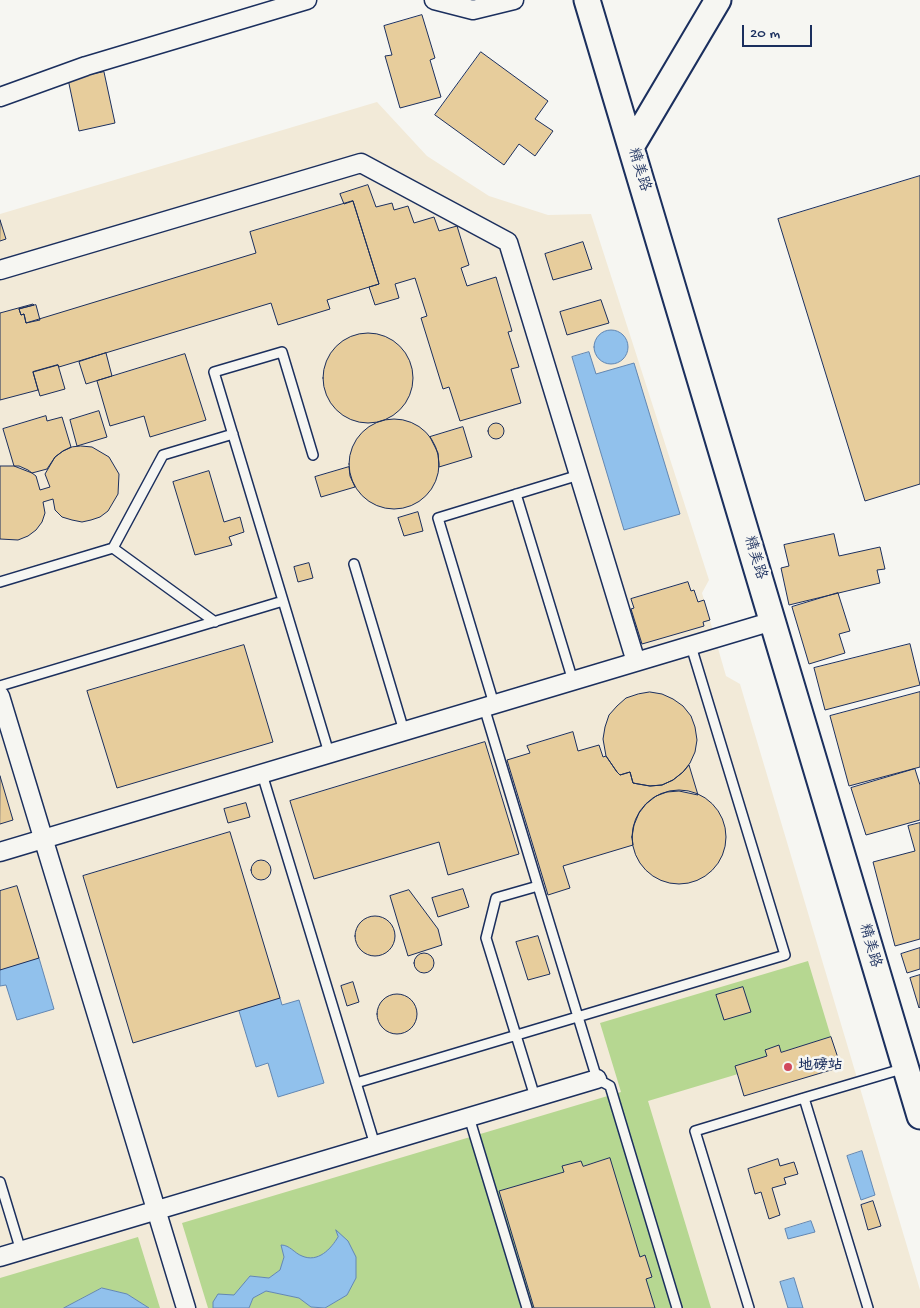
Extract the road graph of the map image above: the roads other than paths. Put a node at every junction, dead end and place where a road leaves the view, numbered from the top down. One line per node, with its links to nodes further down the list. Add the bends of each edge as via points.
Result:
1 (307, 0): 6 (street, via 86,66)
2 (434, 0): 3 (street, via 474,10)
3 (514, 0)
4 (587, 0): 7 (main road, 精美路)
5 (718, 0): 7 (main road)
6 (0, 97)
7 (631, 147): 17 (main road, 精美路)
8 (0, 270): 11 (street, via 361,163 508,242)
9 (233, 434): 10 (lane, via 214,372 282,352); 13 (lane, via 164,455); 16 (lane)
10 (313, 455)
11 (580, 476): 12 (lane); 20 (street)
12 (516, 494): 21 (lane); 24 (lane, via 438,518)
13 (114, 548): 15 (lane); 18 (lane)
14 (354, 564): 25 (lane)
15 (0, 582)
16 (283, 602): 18 (lane); 26 (lane)
17 (773, 621): 19 (street); 33 (main road, 精美路)
18 (215, 622): 22 (lane)
19 (691, 646): 20 (street); 31 (lane, via 785,955)
20 (636, 662): 21 (street)
21 (573, 681): 24 (street)
22 (0, 686)
23 (0, 696): 28 (street)
24 (489, 706): 25 (street); 30 (lane)
25 (404, 731): 26 (street)
26 (330, 753): 27 (street)
27 (262, 774): 28 (street); 35 (lane)
28 (43, 839): 29 (street); 42 (street)
29 (0, 852)
30 (538, 886): 31 (lane); 32 (lane, via 496,898 486,938)
31 (578, 1017): 32 (lane); 34 (lane)
32 (516, 1035): 35 (lane); 36 (lane)
33 (905, 1068): 37 (lane); 38 (main road, 精美路)
34 (597, 1079): 36 (street); 47 (lane, via 610,1086)
35 (356, 1083): 40 (lane)
36 (535, 1097): 39 (street)
37 (804, 1098): 48 (lane, via 695,1131); 49 (lane)
38 (920, 1116)
39 (469, 1117): 40 (street); 46 (lane)
40 (375, 1146): 42 (street)
41 (0, 1182): 43 (lane)
42 (156, 1211): 43 (street); 45 (street)
43 (21, 1251): 44 (street)
44 (0, 1257)
45 (186, 1308)
46 (527, 1308)
47 (677, 1308)
48 (749, 1308)
49 (868, 1308)

